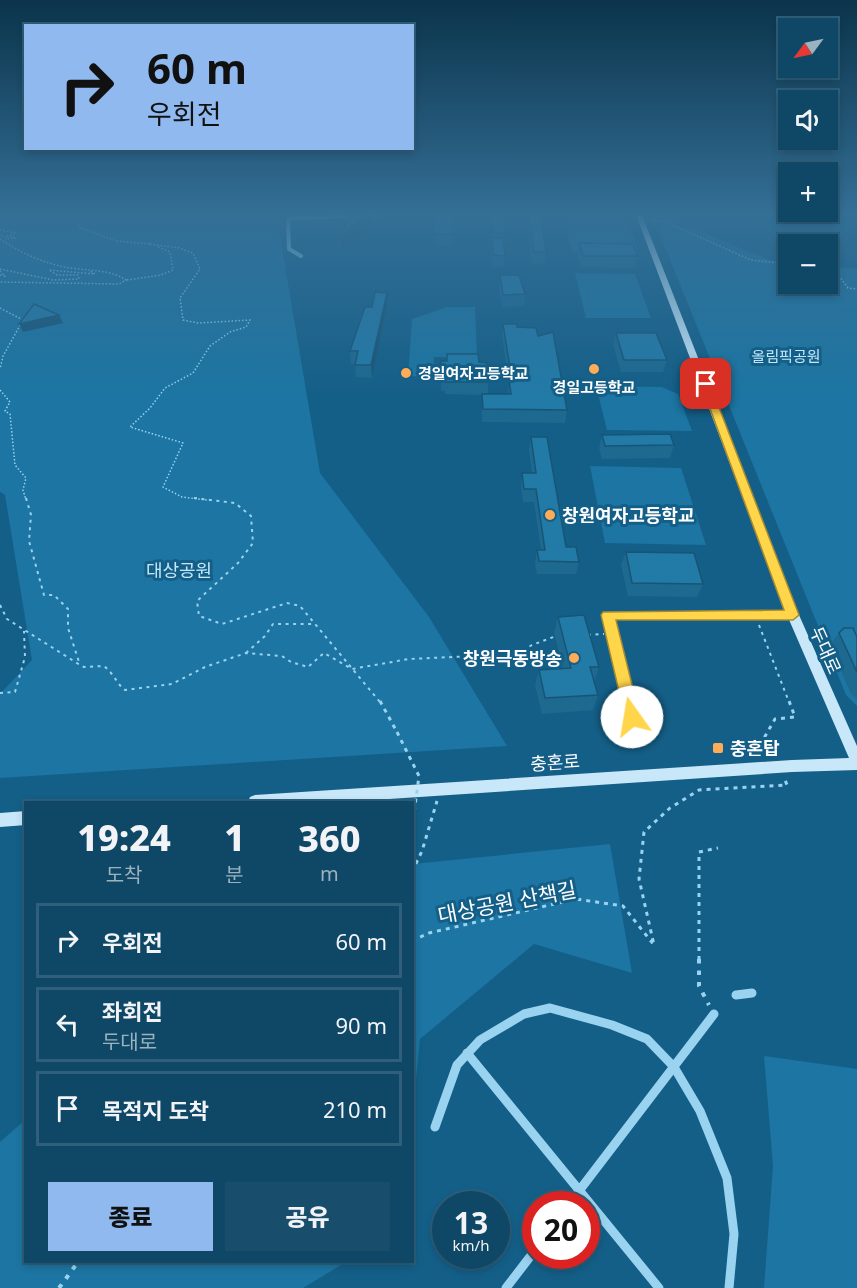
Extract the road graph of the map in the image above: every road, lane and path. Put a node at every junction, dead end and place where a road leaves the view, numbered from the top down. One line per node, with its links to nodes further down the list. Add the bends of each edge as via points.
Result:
1 (27, 275): 2 (path, via 52,280 79,279)
2 (78, 275)
3 (117, 275): 8 (path)
4 (159, 275): 8 (path)
5 (196, 275): 17 (path, via 178,297 183,320 250,320 246,327 230,332 210,346 193,373 165,388 130,427 183,443 163,487 182,497 235,503 251,516 253,543 238,563 197,601 199,616 222,624 287,603 300,606)
6 (662, 275): 16 (street, 두대로)
7 (838, 276): 10 (path, via 848,288)
8 (126, 280): 9 (path, via 119,284)
9 (0, 282)
10 (857, 290)
11 (0, 308): 12 (path, via 23,320)
12 (0, 369)
13 (0, 390): 23 (path, via 10,402 5,411 10,414 15,465 26,478 23,490 31,515 29,541 44,595 54,595 68,609 68,628)
14 (0, 605): 18 (path, via 7,619)
15 (755, 615): 16 (lane); 19 (lane, via 608,615); 28 (path, via 795,717 776,719 764,738)
16 (793, 615): 27 (street, 두대로)
17 (317, 624): 22 (path, via 273,624); 24 (path)
18 (24, 631): 23 (path); 25 (path, via 25,657 15,692)
19 (612, 634): 20 (path); 26 (lane)
20 (579, 635)
21 (557, 636): 24 (path, via 517,654 409,659)
22 (246, 653): 23 (path, via 172,684 134,690 125,690 104,666); 24 (path, via 282,656 308,666 324,653)
23 (80, 665)
24 (352, 669): 31 (path, bridge, via 379,700 419,776)
25 (0, 693)
26 (632, 717)
27 (857, 762): 28 (street, 충혼로)
28 (780, 766): 29 (street, 충혼로); 36 (path, 대상공원 산책길, via 787,785 699,790 670,808 644,832 639,879 654,945 623,906 576,899)
29 (440, 790): 30 (street, 충혼로); 35 (path)
30 (270, 801)
31 (414, 813)
32 (24, 818): 33 (street)
33 (0, 820)
34 (718, 848): 39 (path, via 699,852 699,986)
35 (414, 868)
36 (414, 939)
37 (752, 993): 38 (street)
38 (736, 995)
39 (714, 1014): 41 (street)
40 (467, 1053): 41 (street, via 480,1040 524,1014 550,1008 647,1039); 42 (street, via 457,1065); 43 (street)
41 (674, 1067): 43 (street); 50 (street, via 700,1111 727,1178 734,1234)
42 (435, 1127)
43 (580, 1191)
44 (600, 1216): 49 (street)
45 (77, 1263): 47 (path)
46 (522, 1267): 48 (street)
47 (58, 1288)
48 (506, 1288)
49 (659, 1288)
50 (729, 1288)

